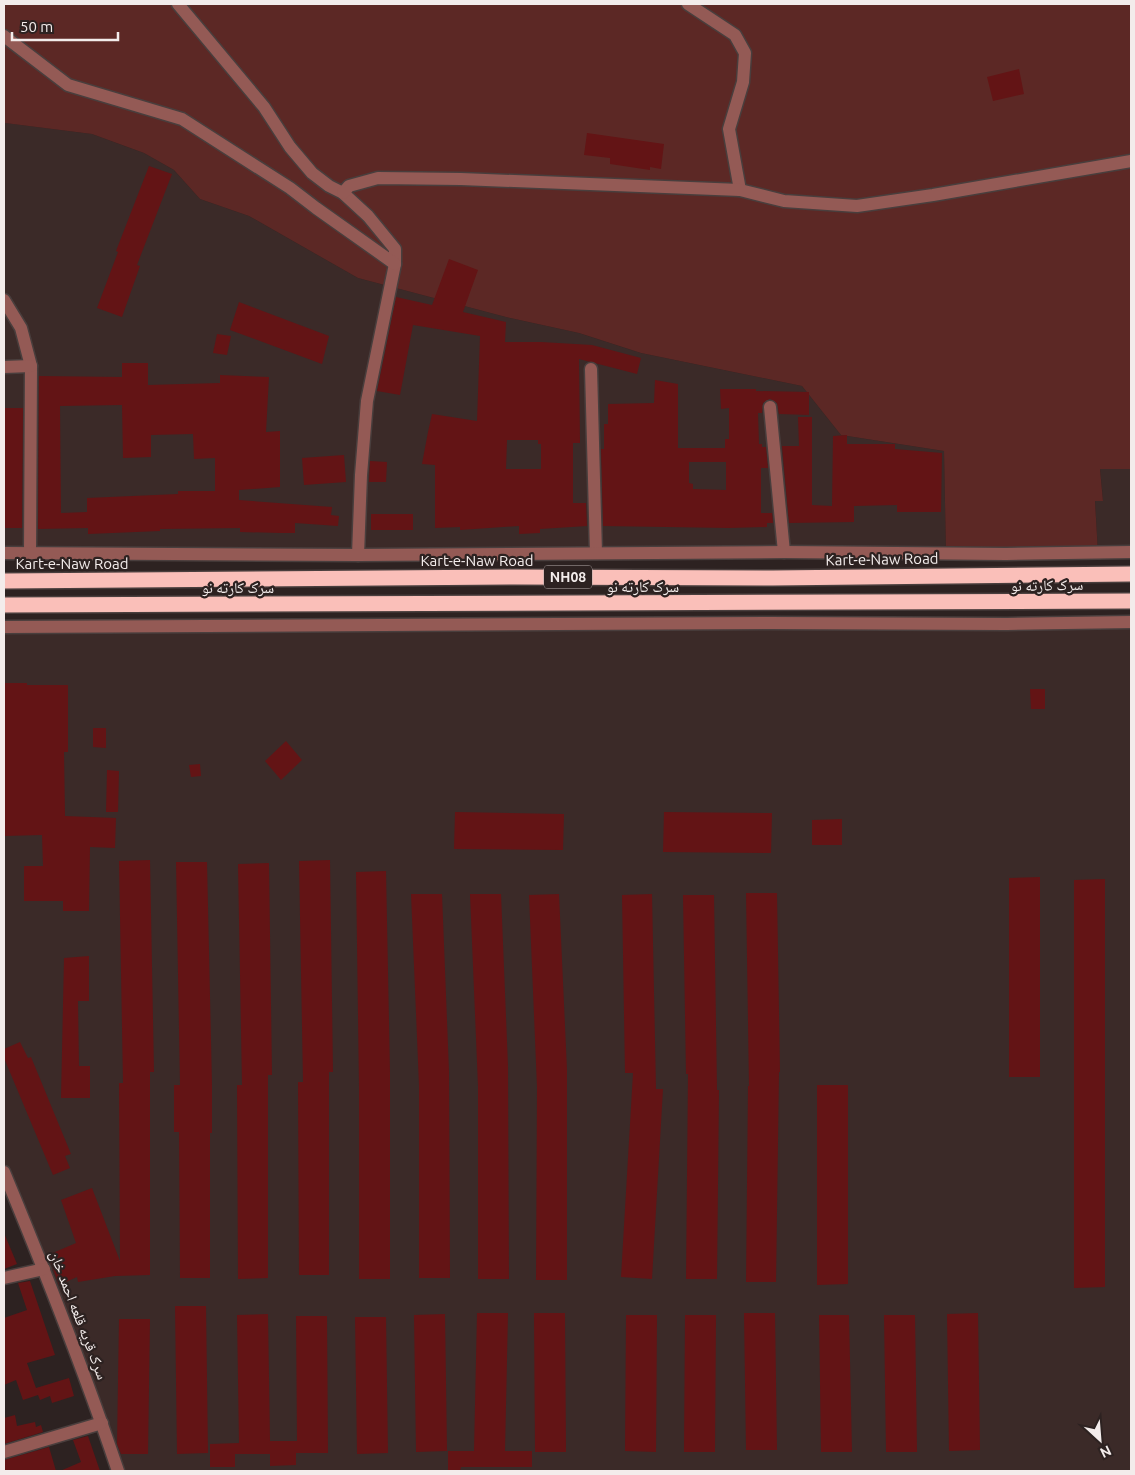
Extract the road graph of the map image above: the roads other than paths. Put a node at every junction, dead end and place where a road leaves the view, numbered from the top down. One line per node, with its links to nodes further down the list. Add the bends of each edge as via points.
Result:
1 (178, 4): 6 (street, via 264,107 290,147 312,172)
2 (688, 4): 5 (street, via 735,35 745,53 743,82 729,129)
3 (4, 36): 7 (street, via 68,85 182,119 290,188)
4 (1131, 161): 5 (street, via 857,206 784,201)
5 (740, 190): 6 (street, via 378,178 350,186)
6 (343, 193): 7 (street, via 368,216 395,249)
7 (394, 264): 18 (street, via 367,401)
8 (4, 300): 9 (street, via 21,328)
9 (31, 366): 10 (street); 13 (street)
10 (4, 367)
11 (591, 369): 17 (street)
12 (770, 406): 14 (street)
13 (30, 552): 16 (street); 18 (street)
14 (784, 552): 15 (street); 17 (street)
15 (1131, 552)
16 (4, 553)
17 (596, 553): 18 (street)
18 (358, 555)
19 (1131, 574): 20 (highway, Kart-e-Naw Road / NH08)
20 (188, 580): 21 (highway, Kart-e-Naw Road / NH08); 23 (highway)
21 (4, 581)
22 (1131, 601): 23 (highway, سرک کارته نو / NH08)
23 (190, 604): 24 (highway, سرک کارته نو / NH08)
24 (4, 606)
25 (1131, 622): 26 (street)
26 (4, 626)
27 (4, 1172): 28 (street, سرک قریه قلعه احمد خان)
28 (44, 1269): 29 (street); 30 (street, سرک قریه قلعه احمد خان)
29 (4, 1278)
30 (102, 1423): 31 (street); 32 (street, سرک قریه قلعه احمد خان)
31 (4, 1452)
32 (118, 1471)

